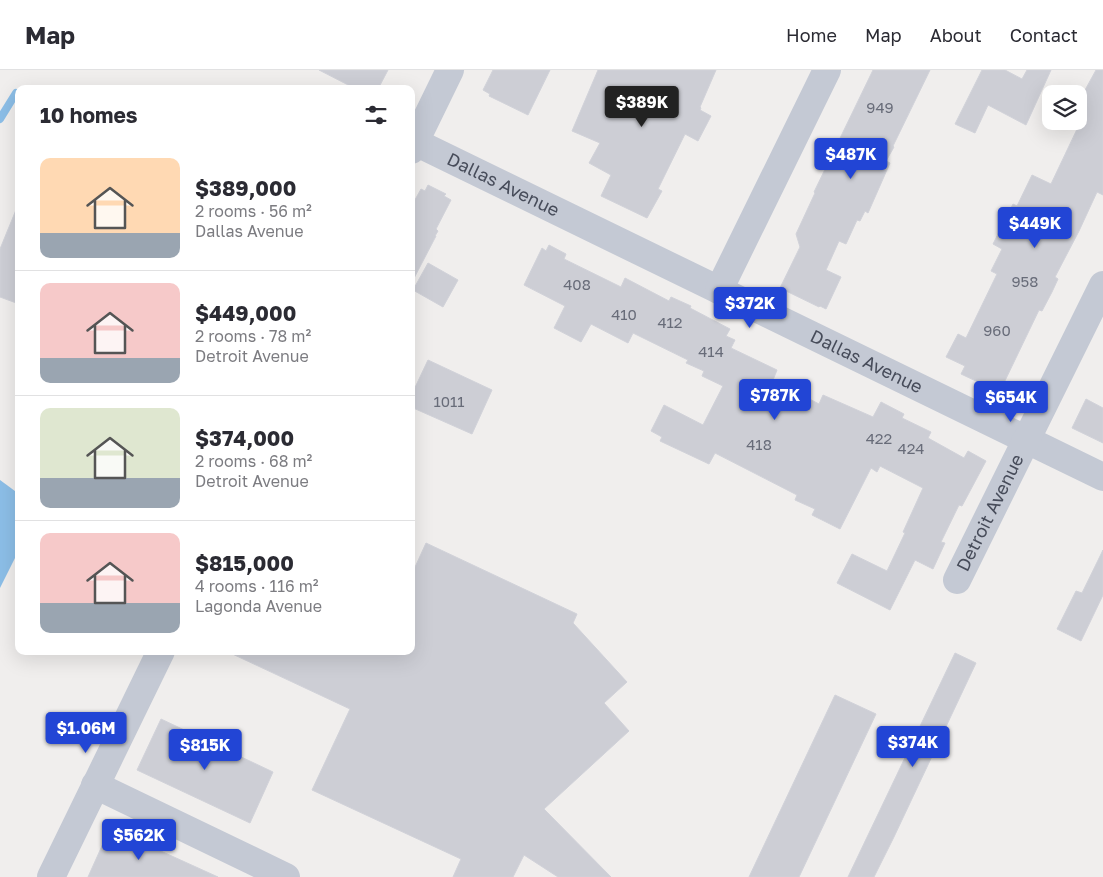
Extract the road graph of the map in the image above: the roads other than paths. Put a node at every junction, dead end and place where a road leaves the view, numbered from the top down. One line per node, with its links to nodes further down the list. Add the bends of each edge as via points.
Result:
1 (450, 70): 3 (street)
2 (827, 70): 6 (street)
3 (415, 142)
4 (415, 147): 6 (street, Dallas Avenue)
5 (1103, 284): 7 (street, Detroit Avenue)
6 (719, 290): 7 (street, Dallas Avenue)
7 (1026, 440): 8 (street, Dallas Avenue); 9 (street, Detroit Avenue)
8 (1103, 478)
9 (957, 580)
10 (159, 655): 11 (street)
11 (95, 785): 12 (street); 13 (street)
12 (51, 877)
13 (286, 877)

